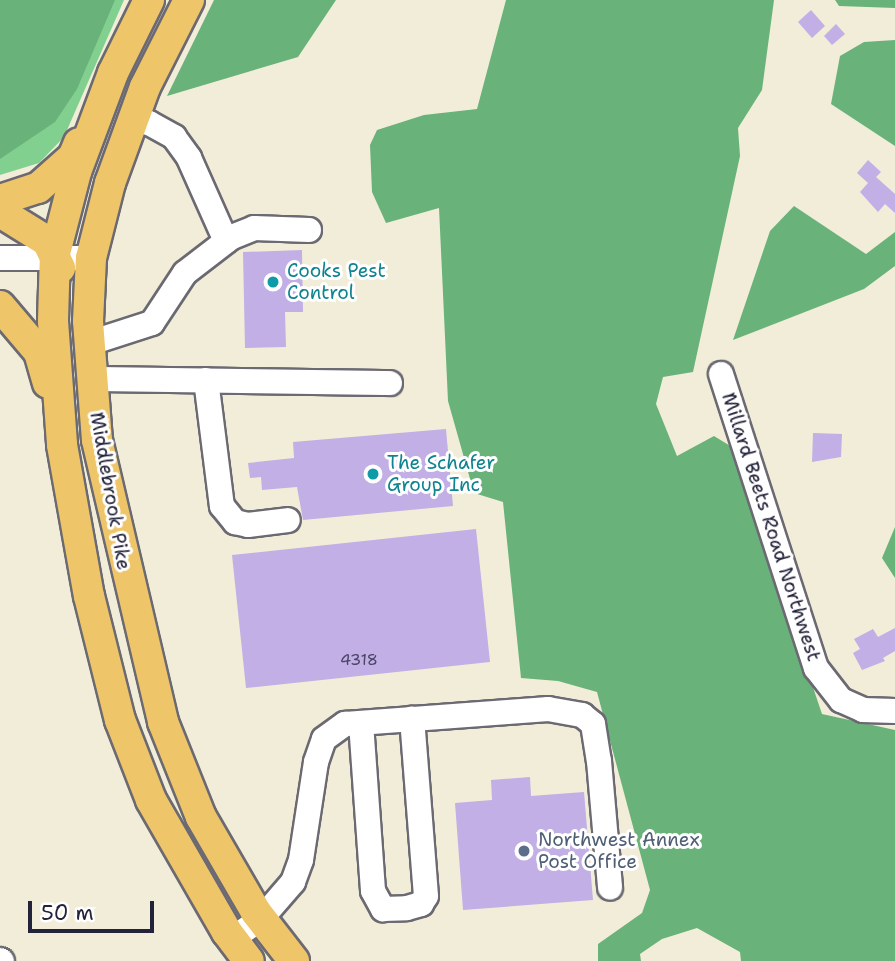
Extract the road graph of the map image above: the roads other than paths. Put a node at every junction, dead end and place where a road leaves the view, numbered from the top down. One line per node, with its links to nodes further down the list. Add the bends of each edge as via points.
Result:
1 (149, 0): 3 (main road, Middlebrook Pike)
2 (189, 0): 4 (main road, Middlebrook Pike)
3 (113, 73): 5 (main road, via 73,157 38,188); 10 (main road, Middlebrook Pike, via 76,172)
4 (133, 121): 8 (street, via 149,123 174,137 189,158); 11 (main road, Middlebrook Pike)
5 (0, 200)
6 (0, 212): 10 (main road, via 47,241)
7 (309, 230): 8 (street, via 254,228)
8 (226, 241): 13 (street, via 185,273 152,323)
9 (0, 258): 10 (street)
10 (55, 258): 11 (street); 18 (main road, Middlebrook Pike, via 53,321); 23 (main road, via 66,280 81,449 122,643 148,726)
11 (90, 258): 13 (main road, Middlebrook Pike)
12 (0, 306): 18 (main road, via 39,352)
13 (90, 343): 15 (main road, Middlebrook Pike)
14 (721, 374): 20 (street, Millard Beets Road Northwest, via 816,668 841,700 863,710)
15 (92, 379): 16 (street); 23 (main road, Middlebrook Pike, via 97,440 129,591 163,722)
16 (206, 380): 17 (street); 19 (street, via 222,506 235,522 248,525)
17 (390, 383)
18 (61, 430): 26 (main road, Middlebrook Pike, via 89,596 120,720 151,800)
19 (288, 520)
20 (895, 711)
21 (412, 719): 22 (street); 22 (street, via 426,896 421,904 407,908 383,909 373,891); 24 (street, via 548,709 571,710 593,724)
22 (361, 723): 25 (street, via 345,724 324,739 316,762 301,860 293,882)
23 (201, 817): 25 (main road, Middlebrook Pike)
24 (610, 888)
25 (261, 919): 26 (street); 27 (main road, Middlebrook Pike)
26 (241, 950)
27 (294, 961)

